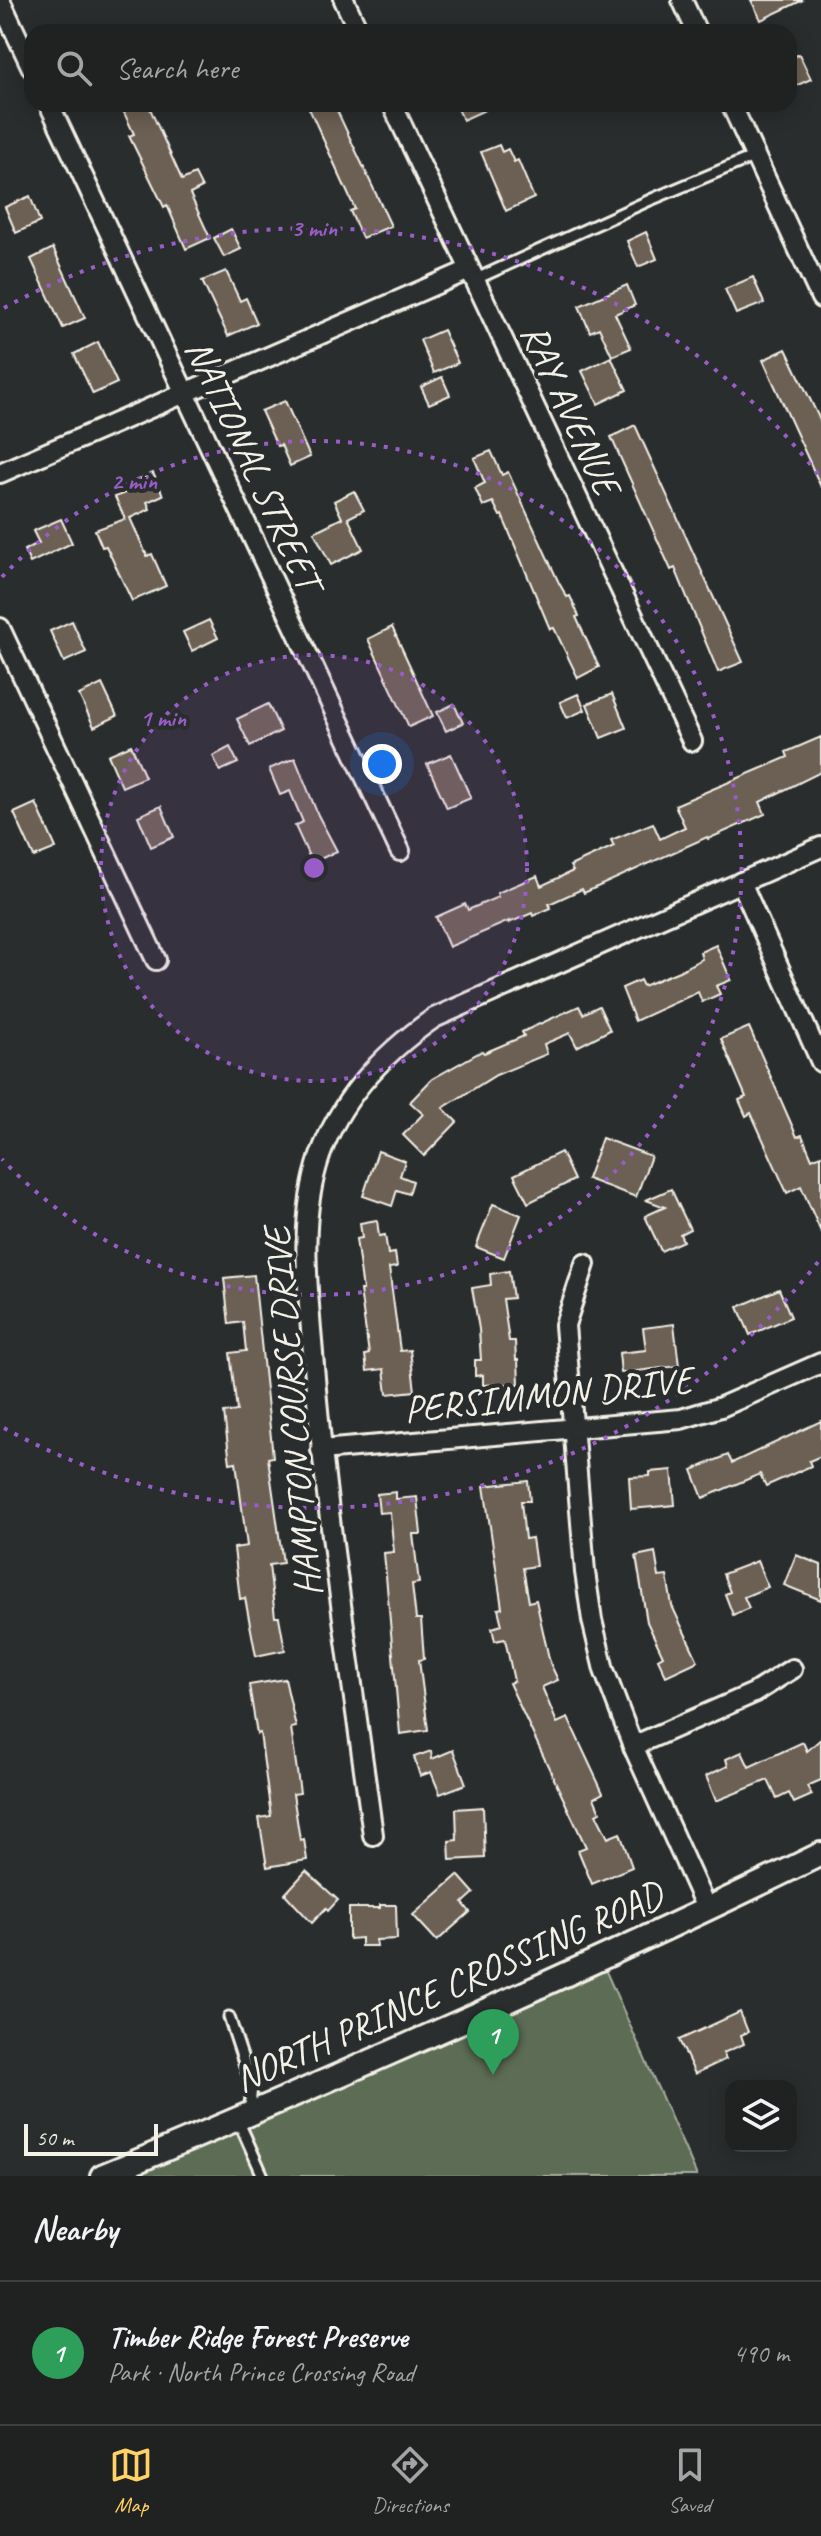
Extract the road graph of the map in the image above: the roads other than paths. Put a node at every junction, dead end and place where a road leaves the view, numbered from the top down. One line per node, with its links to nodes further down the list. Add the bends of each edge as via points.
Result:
1 (0, 0): 6 (street)
2 (344, 0): 4 (street)
3 (682, 0): 5 (street)
4 (355, 24)
5 (693, 24)
6 (24, 51)
7 (53, 112): 13 (street, NATIONAL STREET)
8 (396, 112): 11 (street, RAY AVENUE)
9 (735, 112): 10 (street)
10 (755, 156): 11 (lane); 12 (street)
11 (471, 275): 13 (street); 16 (street, RAY AVENUE)
12 (821, 298)
13 (184, 393): 14 (street); 18 (street, NATIONAL STREET)
14 (0, 473)
15 (0, 628): 20 (street)
16 (692, 741)
17 (821, 847): 19 (street, HAMPTON COURSE DRIVE)
18 (400, 851)
19 (741, 882): 21 (street); 25 (street, HAMPTON COURSE DRIVE, via 434,1018 362,1082 321,1155 306,1228)
20 (156, 960)
21 (821, 1062)
22 (585, 1264): 24 (street, via 565,1325)
23 (821, 1363): 24 (street, PERSIMMON DRIVE, via 699,1415)
24 (573, 1428): 25 (street, PERSIMMON DRIVE); 27 (street, via 592,1620 604,1670)
25 (321, 1450): 28 (street, HAMPTON COURSE DRIVE)
26 (792, 1669): 27 (street, via 754,1693)
27 (633, 1746): 30 (street)
28 (373, 1835)
29 (821, 1854): 30 (street, NORTH PRINCE CROSSING ROAD)
30 (707, 1910): 32 (street, NORTH PRINCE CROSSING ROAD)
31 (229, 2017): 32 (lane, via 252,2087)
32 (243, 2117): 33 (street, NORTH PRINCE CROSSING ROAD); 34 (lane)
33 (102, 2176)
34 (263, 2176)

